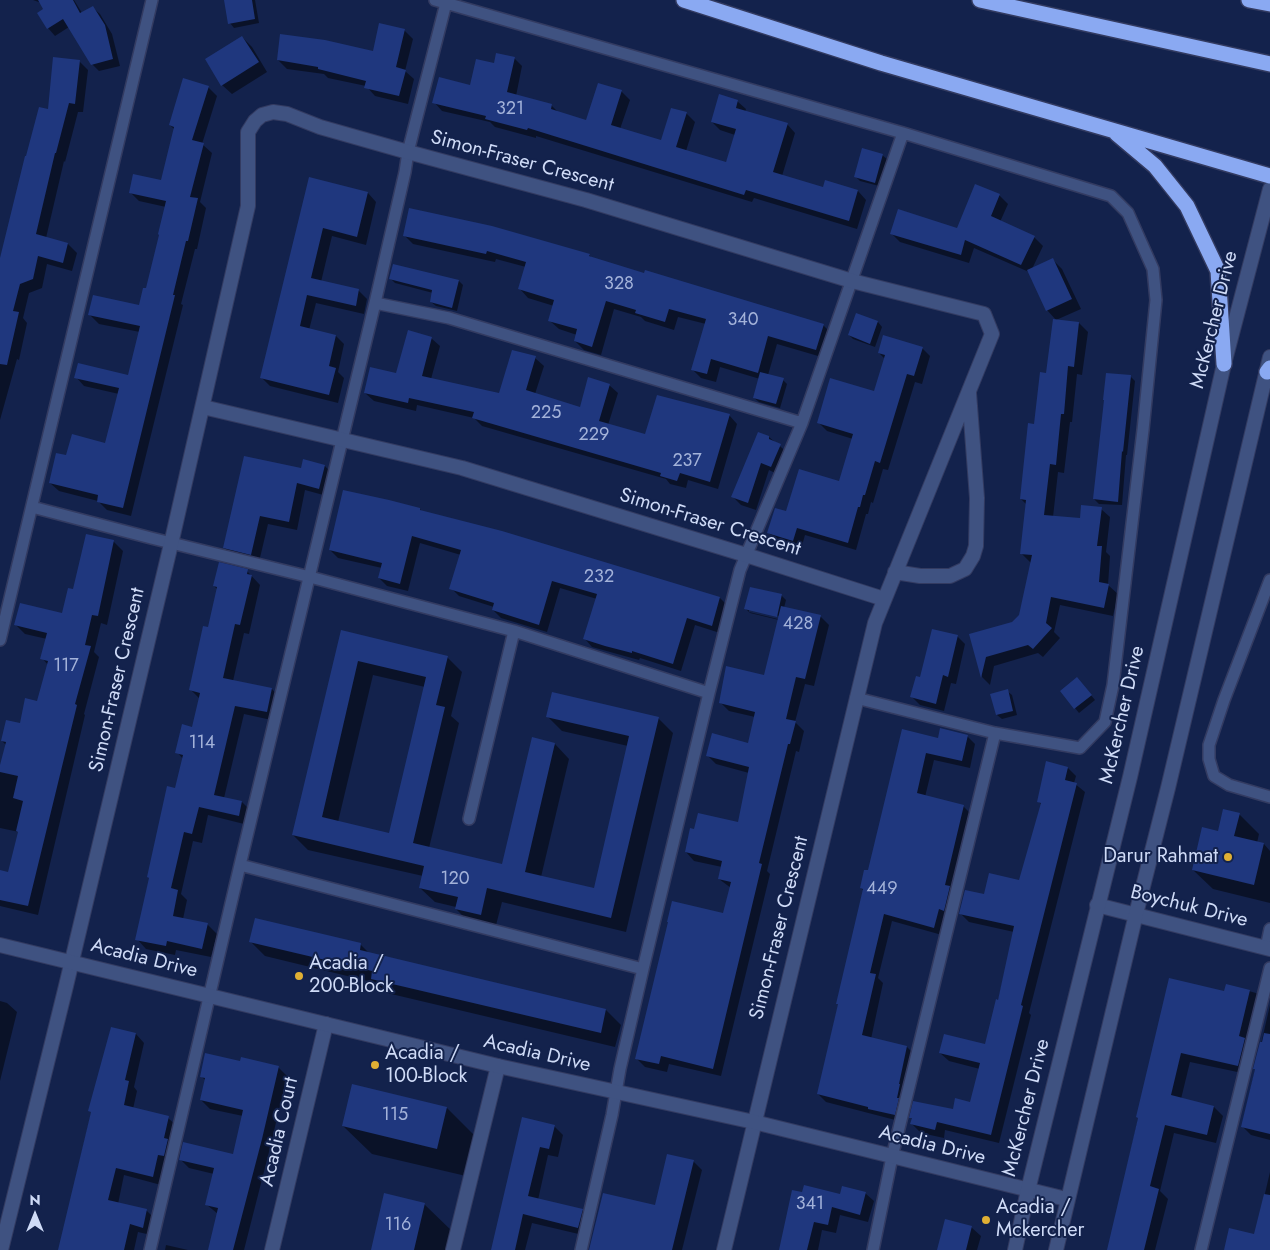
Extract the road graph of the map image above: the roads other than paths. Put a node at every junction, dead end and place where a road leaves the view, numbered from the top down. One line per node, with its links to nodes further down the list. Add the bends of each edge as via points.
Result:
1 (152, 0): 21 (lane)
2 (684, 0): 8 (highway, via 881,63)
3 (980, 0): 7 (highway)
4 (1249, 0): 6 (highway)
5 (440, 1): 9 (lane); 10 (lane)
6 (1270, 4)
7 (1270, 64)
8 (1112, 129): 11 (highway); 15 (highway, via 1155,166 1187,206 1203,238 1218,271)
9 (903, 133): 13 (lane); 32 (lane, via 1111,196 1128,213 1153,269 1156,300 1144,420 1113,685 1105,722 1080,748)
10 (408, 152): 13 (street, Simon-Fraser Crescent, via 586,200); 14 (lane); 18 (street, Simon-Fraser Crescent, via 286,114 273,112 255,121 248,132 248,206)
11 (1270, 176)
12 (1270, 189): 15 (street, McKercher Drive)
13 (852, 281): 17 (street, Simon-Fraser Crescent, via 984,314 992,334); 19 (lane)
14 (375, 303): 19 (lane, via 449,318); 20 (lane)
15 (1224, 364): 36 (street, McKercher Drive, via 1130,777)
16 (1269, 366): 37 (street)
17 (969, 390): 24 (street, Simon-Fraser Crescent); 24 (street, Simon-Fraser Crescent, via 977,498 973,556 965,569 950,576)
18 (203, 407): 20 (street, Simon-Fraser Crescent); 22 (street, Simon-Fraser Crescent)
19 (802, 423): 23 (lane)
20 (342, 440): 23 (street, Simon-Fraser Crescent, via 462,468); 25 (lane)
21 (32, 507): 22 (lane); 29 (lane)
22 (171, 544): 25 (lane); 41 (street, Simon-Fraser Crescent)
23 (746, 554): 27 (street, Simon-Fraser Crescent); 30 (lane)
24 (895, 572): 27 (street, Simon-Fraser Crescent)
25 (310, 577): 28 (lane); 35 (lane)
26 (1270, 580): 33 (lane, via 1224,700 1209,752 1214,776 1229,785)
27 (884, 599): 31 (street, Simon-Fraser Crescent)
28 (514, 631): 30 (lane); 34 (lane)
29 (0, 640)
30 (709, 693): 43 (lane)
31 (856, 698): 32 (lane); 48 (street, Simon-Fraser Crescent)
32 (995, 733): 49 (lane)
33 (1270, 797)
34 (469, 819)
35 (240, 865): 43 (lane); 44 (lane)
36 (1097, 905): 37 (street, Boychuk Drive); 50 (street, McKercher Drive)
37 (1136, 914): 40 (street, Boychuk Drive); 51 (street)
38 (1270, 929): 40 (lane)
39 (0, 945): 41 (street, Acadia Drive)
40 (1268, 948)
41 (72, 962): 44 (street, Acadia Drive); 52 (street, Simon-Fraser Crescent)
42 (1270, 968): 61 (lane)
43 (643, 969): 47 (lane)
44 (210, 995): 45 (street, Acadia Drive); 53 (lane)
45 (326, 1024): 46 (street, Acadia Drive); 54 (street, Acadia Court)
46 (498, 1066): 47 (street, Acadia Drive); 55 (street)
47 (616, 1092): 48 (street, Acadia Drive); 56 (lane)
48 (754, 1122): 49 (street, Acadia Drive); 57 (street, Simon-Fraser Crescent)
49 (892, 1157): 50 (street, Acadia Drive); 58 (lane)
50 (1028, 1190): 51 (street, Acadia Drive); 59 (street, McKercher Drive)
51 (1066, 1199): 60 (street)
52 (1, 1250)
53 (150, 1250)
54 (272, 1250)
55 (453, 1250)
56 (581, 1250)
57 (724, 1250)
58 (873, 1250)
59 (1015, 1250)
60 (1056, 1250)
61 (1201, 1250)

